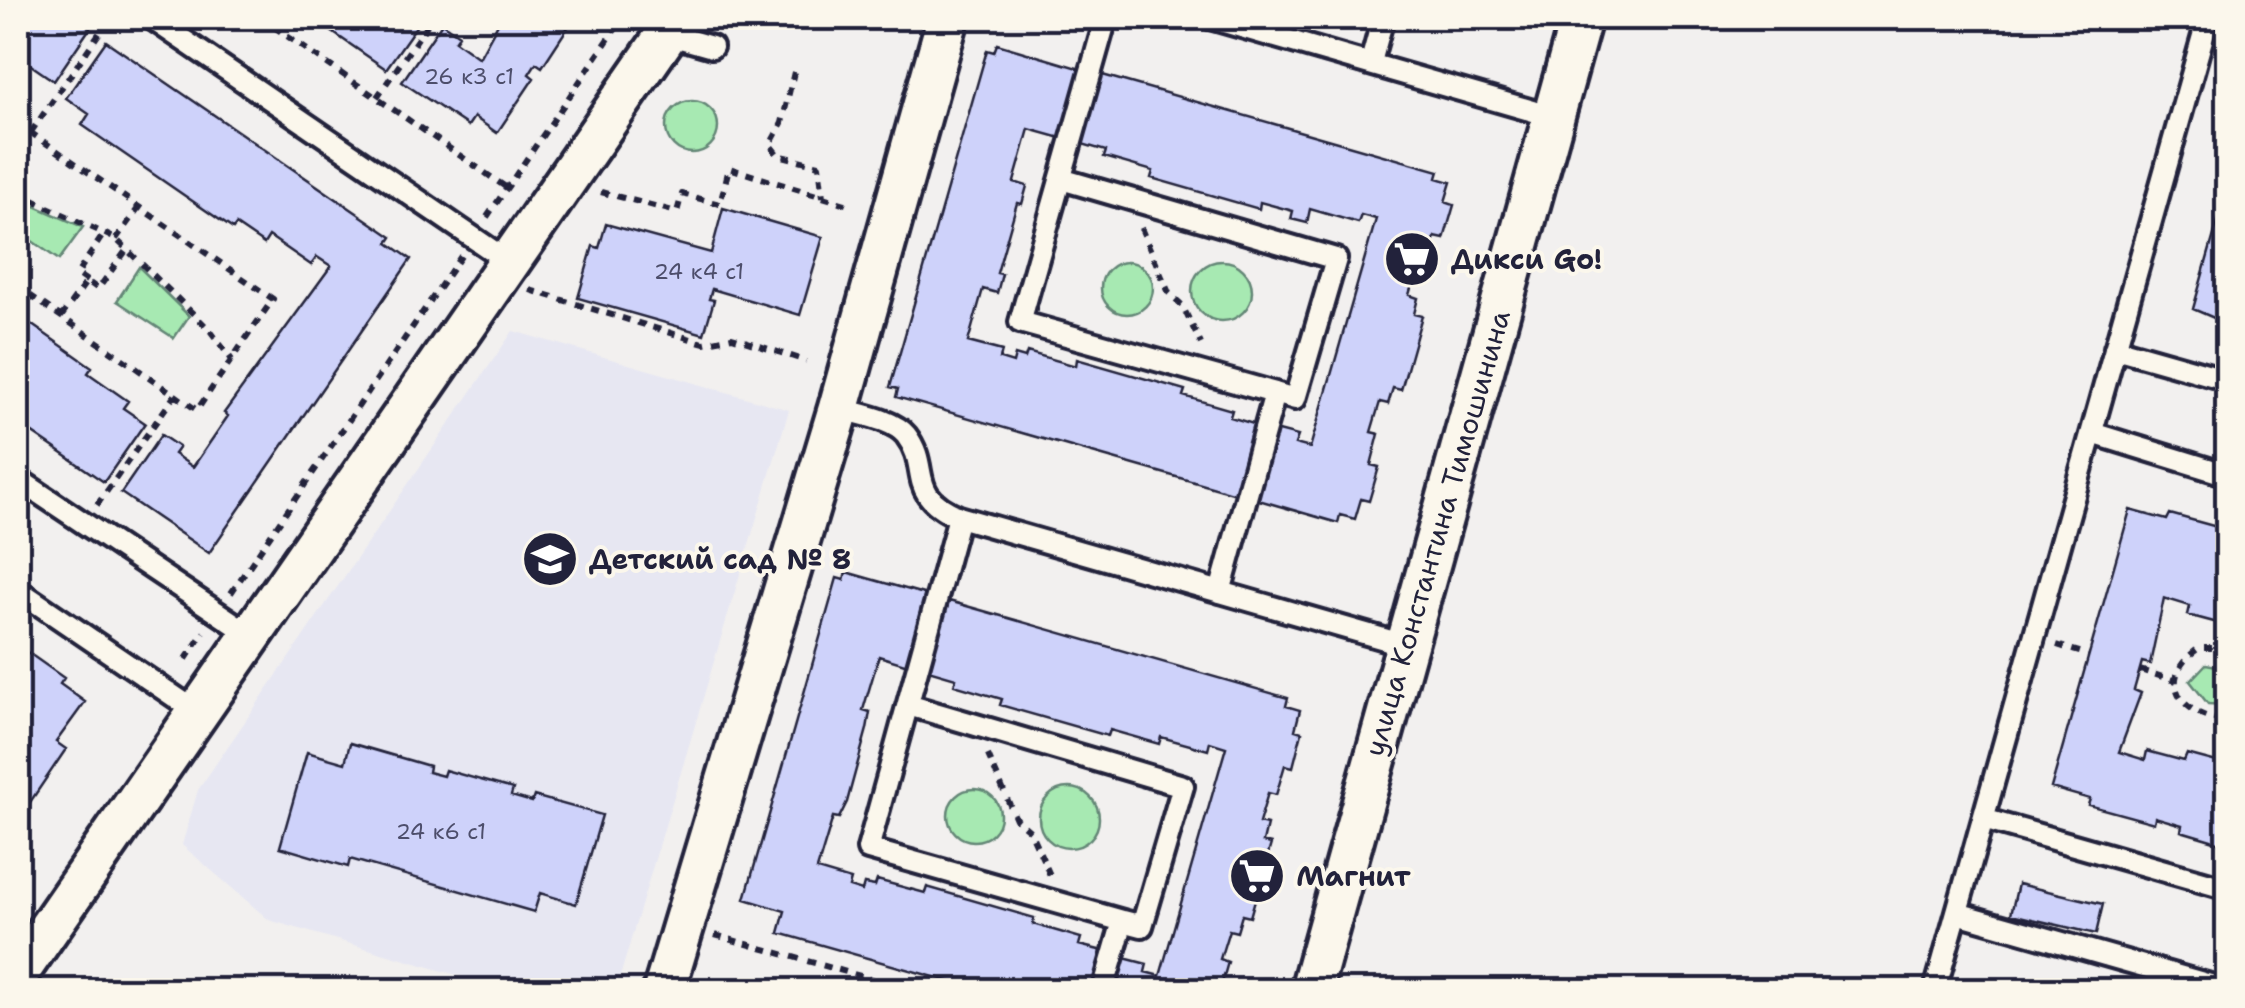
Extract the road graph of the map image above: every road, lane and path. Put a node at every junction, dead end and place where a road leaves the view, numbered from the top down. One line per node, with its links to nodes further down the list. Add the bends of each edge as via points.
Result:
1 (151, 18): 29 (lane)
2 (262, 18): 16 (path)
3 (432, 18): 16 (path)
4 (623, 18): 21 (path)
5 (948, 18): 43 (street)
6 (1106, 18): 20 (lane)
7 (1210, 18): 14 (lane)
8 (1383, 18): 14 (lane)
9 (1581, 18): 17 (street, улица Константина Тимошинина)
10 (2208, 18): 36 (lane)
11 (108, 19): 19 (path)
12 (672, 26): 13 (lane); 32 (street)
13 (712, 47)
14 (1370, 62): 17 (lane)
15 (794, 72): 24 (path, via 770,145 778,154 819,165)
16 (377, 98): 21 (path)
17 (1554, 117): 53 (street, улица Константина Тимошинина)
18 (18, 130): 19 (path)
19 (30, 132): 26 (path)
20 (1061, 179): 25 (lane); 39 (lane, via 1020,322)
21 (507, 188): 29 (path)
22 (590, 190): 24 (path, via 677,212 682,194 720,204 730,168)
23 (18, 193): 28 (path)
24 (823, 197): 27 (path)
25 (1123, 197): 39 (path); 41 (lane, via 1336,259 1294,399)
26 (139, 206): 30 (path); 37 (path, via 273,298)
27 (852, 206)
28 (104, 232): 30 (path); 33 (path, via 77,274)
29 (473, 238): 32 (lane); 51 (path)
30 (116, 239): 31 (path)
31 (128, 248): 33 (path, via 98,290); 37 (path)
32 (515, 274): 38 (path, via 704,343 732,337); 52 (street)
33 (87, 281): 35 (path)
34 (18, 287): 35 (path)
35 (62, 317): 42 (path)
36 (2115, 348): 40 (lane); 44 (lane)
37 (232, 360): 42 (path, via 197,410)
38 (806, 361)
39 (1216, 377): 41 (lane)
40 (2228, 380)
41 (1275, 393): 50 (lane)
42 (174, 395): 47 (path)
43 (839, 408): 48 (lane, via 907,436 928,497); 66 (street)
44 (2092, 433): 45 (lane); 61 (lane)
45 (2228, 475)
46 (18, 479): 51 (lane)
47 (110, 487)
48 (960, 517): 50 (lane); 58 (lane)
49 (18, 590): 57 (lane)
50 (1220, 592): 53 (lane)
51 (217, 612): 52 (lane); 57 (path)
52 (252, 635): 57 (street)
53 (1405, 645): 71 (street, улица Константина Тимошинина)
54 (2228, 648): 56 (path, via 2199,648 2180,666)
55 (2140, 670): 56 (path)
56 (2176, 681): 59 (path, via 2192,714)
57 (181, 702): 67 (street)
58 (908, 706): 60 (lane); 63 (lane, via 868,849)
59 (2228, 721)
60 (970, 724): 63 (path); 65 (lane, via 1183,786 1142,926)
61 (1983, 819): 62 (lane); 64 (lane)
62 (2228, 889)
63 (1063, 904): 65 (lane)
64 (1957, 912): 72 (lane); 73 (lane)
65 (1122, 920): 70 (lane)
66 (685, 926): 68 (street); 69 (path)
67 (18, 973)
68 (664, 990)
69 (910, 990)
70 (1103, 990)
71 (1311, 990)
72 (1936, 990)
73 (2228, 990)

